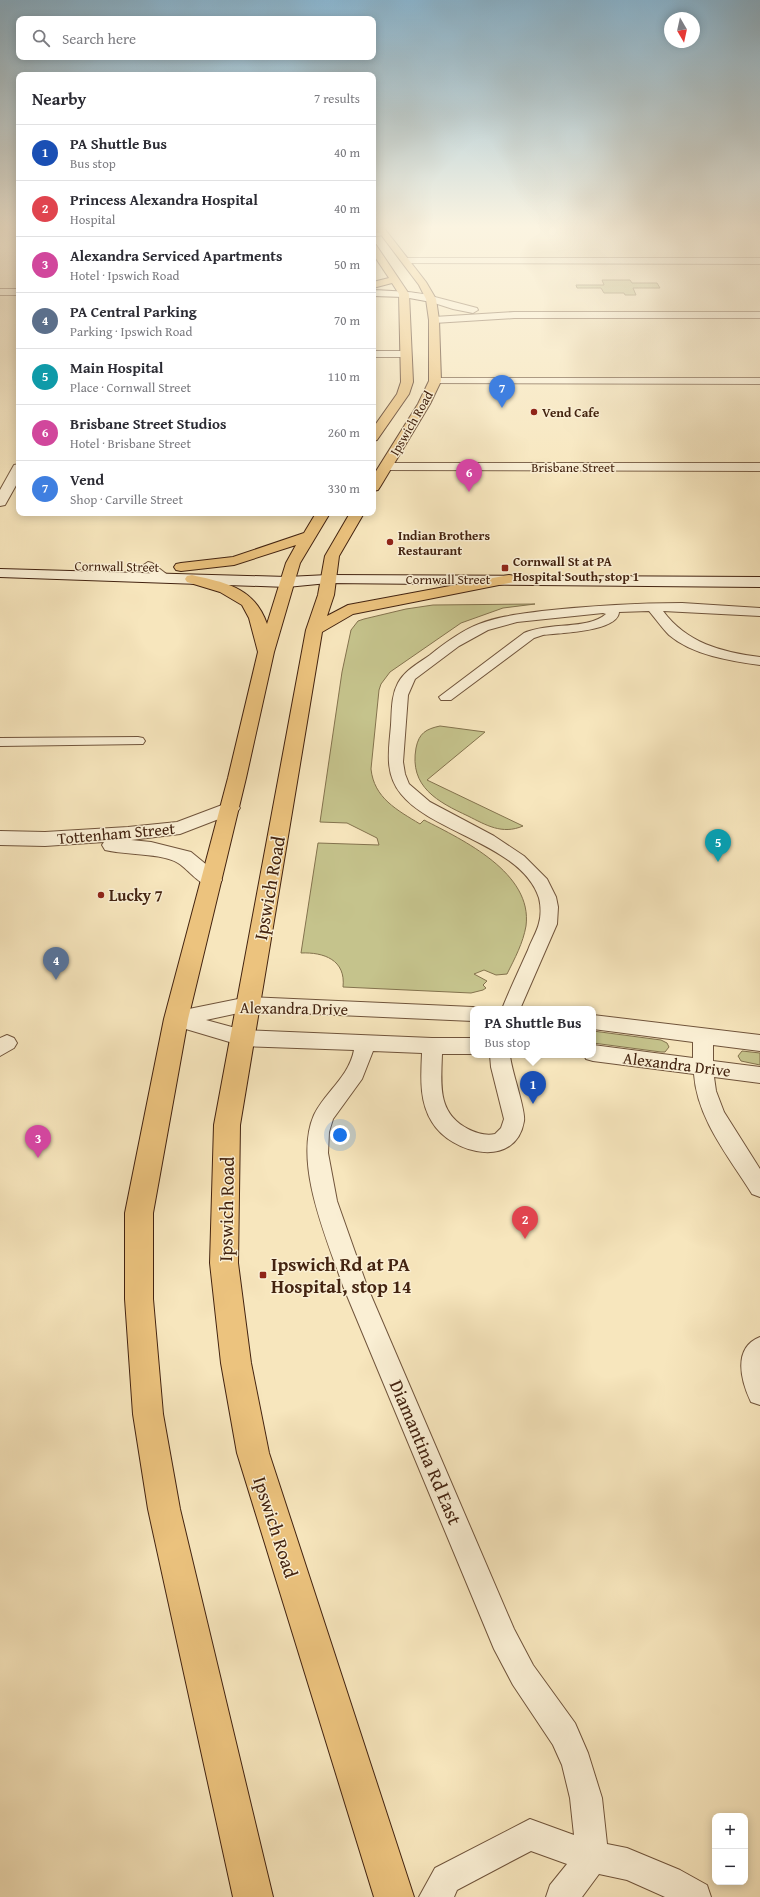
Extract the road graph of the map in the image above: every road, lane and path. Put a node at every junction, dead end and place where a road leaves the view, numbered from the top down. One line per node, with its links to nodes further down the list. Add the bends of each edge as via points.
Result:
1 (405, 317): 6 (highway, Ipswich Road)
2 (434, 317): 4 (highway, Ipswich Road)
3 (490, 317): 4 (street)
4 (434, 320): 7 (highway, Ipswich Road)
5 (376, 354): 6 (street)
6 (406, 354): 9 (highway, Ipswich Road, via 406,388)
7 (435, 381): 8 (street); 10 (highway, Ipswich Road)
8 (760, 381)
9 (376, 432)
10 (386, 467): 11 (street, Brisbane Street); 13 (highway, Ipswich Road)
11 (760, 467)
12 (16, 473): 14 (street)
13 (376, 482)
14 (0, 502)
15 (321, 516): 17 (highway)
16 (355, 516): 25 (highway, Ipswich Road, via 332,556)
17 (308, 536): 20 (highway, via 234,561); 22 (highway)
18 (0, 564): 19 (street, Cornwall Street)
19 (148, 566): 20 (street, Cornwall Street); 23 (lane)
20 (181, 567): 22 (street, Cornwall Street)
21 (0, 574): 23 (street, Cornwall Street)
22 (289, 576): 24 (street, Cornwall Street); 25 (street, Cornwall Street); 32 (highway)
23 (164, 579): 24 (street, Cornwall Street)
24 (192, 579): 32 (highway, via 226,589 252,607)
25 (328, 579): 26 (street, Cornwall Street); 31 (highway, Ipswich Road, via 326,595)
26 (509, 579): 27 (street, Cornwall Street); 31 (highway, via 348,610)
27 (760, 582)
28 (653, 607): 29 (lane); 30 (lane); 33 (lane, via 681,637 733,656)
29 (613, 608): 34 (lane, via 612,618 602,623 546,630 527,636); 42 (lane, via 526,617 485,627 461,640 410,676 402,689 396,762 399,779 404,788 420,803 499,845 515,857 537,879 547,897 550,911 548,924)
30 (760, 612)
31 (314, 630): 41 (highway, Ipswich Road)
32 (266, 652): 37 (highway)
33 (760, 661)
34 (446, 697)
35 (138, 741): 36 (lane)
36 (0, 742)
37 (230, 808): 39 (street, Tottenham Street, via 180,828); 40 (highway)
38 (0, 838): 39 (street, Tottenham Street)
39 (45, 839): 40 (street, Tottenham Street, via 151,849 184,857)
40 (212, 880): 44 (highway)
41 (248, 1004): 43 (lane, Alexandra Drive); 44 (lane, Alexandra Drive); 47 (highway, Ipswich Road)
42 (511, 1006)
43 (470, 1014)
44 (176, 1019): 47 (lane, Alexandra Drive); 60 (highway, via 139,1213 139,1299 148,1414 164,1509)
45 (596, 1022): 46 (lane, Alexandra Drive)
46 (703, 1036): 49 (lane, Alexandra Drive); 54 (lane)
47 (243, 1038): 48 (lane, Alexandra Drive); 61 (highway, Ipswich Road, via 227,1125 224,1255 236,1363 253,1453)
48 (365, 1043): 50 (lane, Alexandra Drive); 59 (lane, Diamantina Rd East, via 362,1062 323,1118 318,1140 318,1162 334,1227 355,1286 504,1639 523,1675 564,1734 577,1764 586,1798)
49 (760, 1043)
50 (432, 1046): 51 (lane, Alexandra Drive); 53 (lane, via 431,1093 440,1117 446,1125 476,1143 498,1142 512,1130 514,1119)
51 (470, 1046)
52 (596, 1053): 54 (lane, Alexandra Drive)
53 (500, 1058)
54 (704, 1067): 55 (lane, Alexandra Drive); 56 (lane, via 712,1107)
55 (760, 1075)
56 (760, 1187)
57 (760, 1349): 58 (lane, via 754,1357 752,1375)
58 (760, 1393)
59 (592, 1857): 62 (lane, via 530,1835 446,1879); 63 (lane); 64 (lane, via 628,1864)
60 (254, 1897)
61 (394, 1897)
62 (436, 1897)
63 (562, 1897)
64 (695, 1897)

